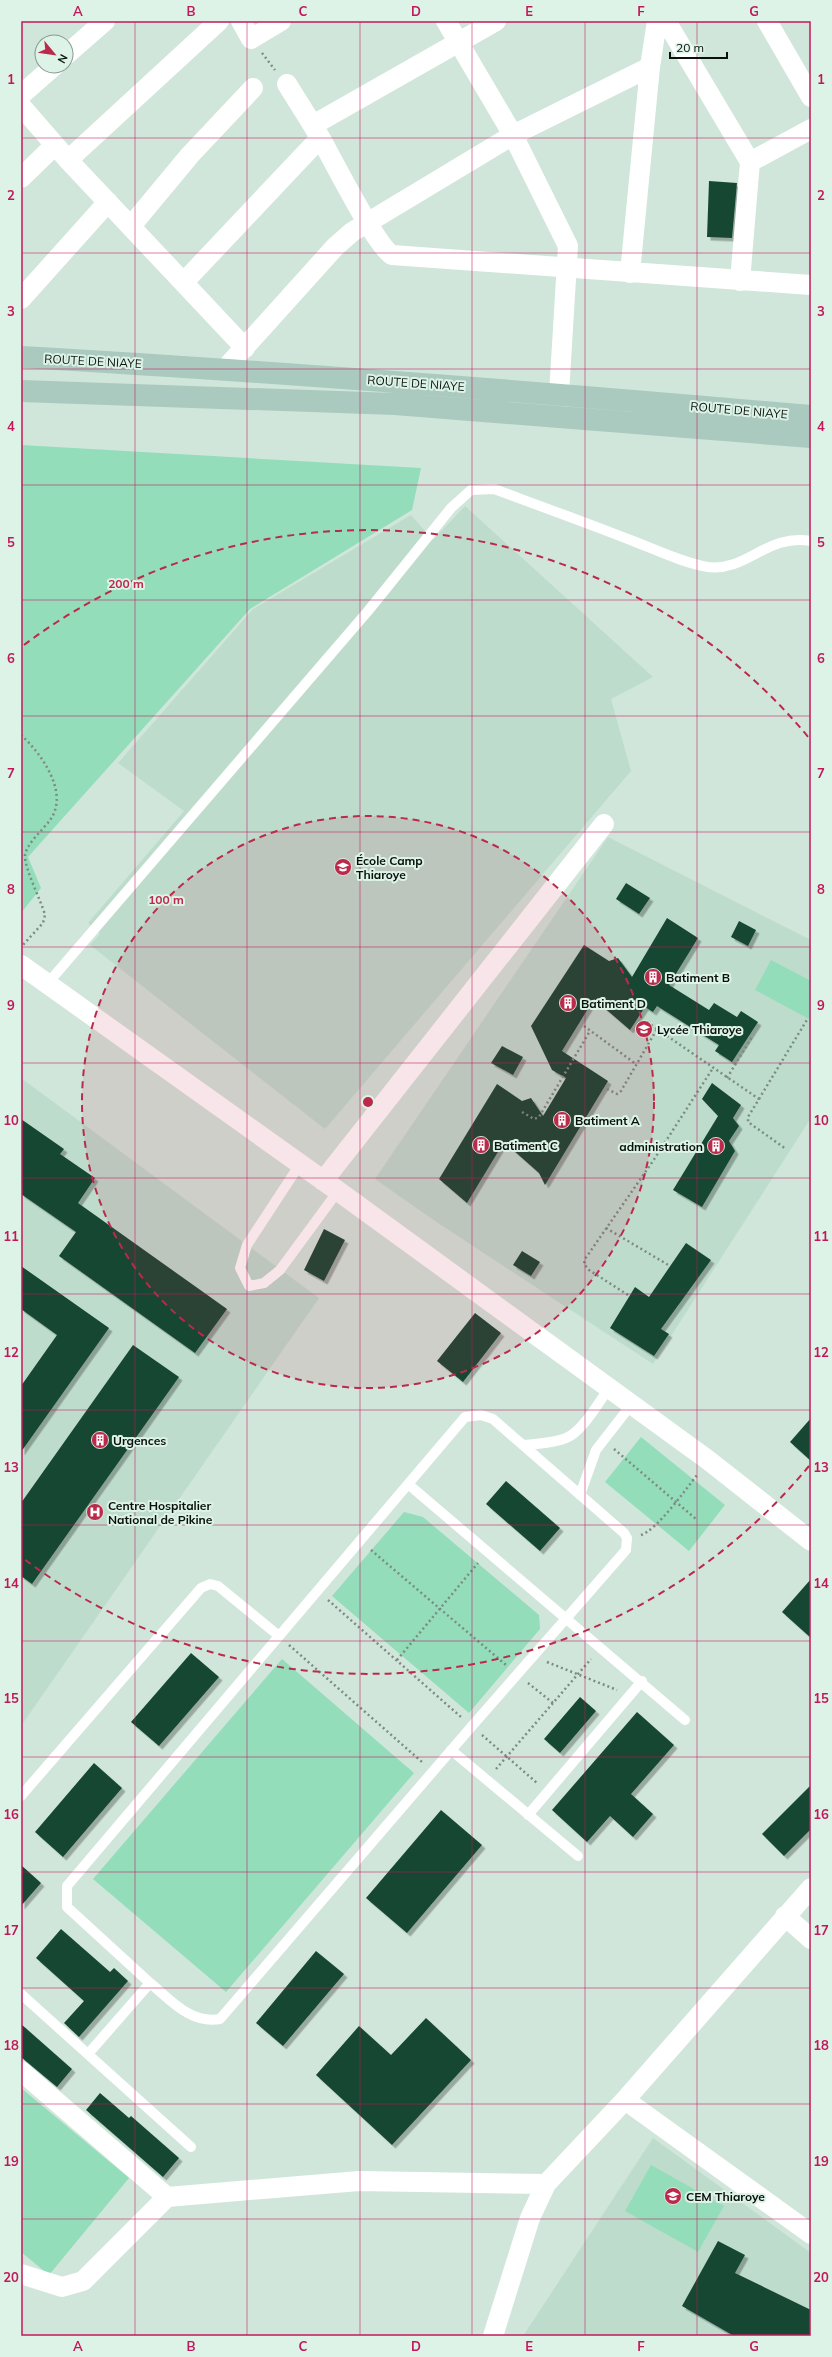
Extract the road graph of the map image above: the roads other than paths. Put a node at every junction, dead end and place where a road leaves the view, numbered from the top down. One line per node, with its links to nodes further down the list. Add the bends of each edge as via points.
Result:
1 (105, 21): 11 (street)
2 (219, 21): 23 (street)
3 (241, 21): 4 (street, via 251,39)
4 (281, 21)
5 (446, 21): 10 (street)
6 (496, 21): 10 (street)
7 (657, 21): 12 (street)
8 (666, 21): 24 (street)
9 (767, 21): 17 (street)
10 (459, 43): 20 (street); 21 (street)
11 (74, 48)
12 (650, 67): 21 (street); 30 (street)
13 (45, 74): 16 (street)
14 (287, 84): 20 (street)
15 (253, 88): 28 (street, via 206,138)
16 (21, 95)
17 (811, 98)
18 (21, 106): 22 (street)
19 (811, 129): 24 (street)
20 (317, 132): 27 (street); 32 (street)
21 (513, 135): 27 (street); 29 (street, via 567,242)
22 (55, 146): 23 (street); 25 (street)
23 (68, 160): 26 (street)
24 (750, 162): 31 (street)
25 (21, 178)
26 (108, 202): 28 (street); 34 (street)
27 (368, 222): 29 (street, via 392,255); 35 (street, via 335,247)
28 (131, 226): 32 (street)
29 (568, 268): 30 (street); 39 (street)
30 (630, 273): 31 (street)
31 (740, 281): 33 (street)
32 (184, 282): 35 (street)
33 (811, 285)
34 (21, 299)
35 (245, 348): 37 (street)
36 (21, 357): 37 (main road, ROUTE DE NIAYE)
37 (225, 368): 39 (main road, ROUTE DE NIAYE)
38 (21, 391): 41 (main road, ROUTE DE NIAYE, via 395,404)
39 (559, 394): 40 (main road, ROUTE DE NIAYE)
40 (811, 416)
41 (811, 437)
42 (811, 541): 45 (lane, via 777,542 732,566 708,567 494,489 471,490 451,508 368,611)
43 (604, 824): 47 (street)
44 (21, 965): 45 (street)
45 (48, 983): 46 (street)
46 (300, 1164): 47 (street); 47 (lane, via 247,1245 240,1268 249,1286 264,1283 280,1270)
47 (331, 1186): 48 (street)
48 (609, 1388): 49 (street); 50 (lane, via 583,1423 568,1437)
49 (631, 1405): 52 (lane, via 596,1450); 53 (street, via 708,1460)
50 (523, 1445): 51 (lane, via 493,1419 482,1415 465,1417); 52 (lane)
51 (408, 1484): 54 (lane); 55 (lane)
52 (580, 1495): 54 (lane, via 624,1533 627,1538 626,1550)
53 (811, 1541)
54 (567, 1617): 56 (lane); 58 (lane)
55 (279, 1636): 59 (lane, via 218,1586 210,1584 201,1588); 65 (lane, via 67,1886 67,1907)
56 (642, 1681): 57 (lane); 60 (lane)
57 (685, 1720)
58 (451, 1750): 60 (lane); 65 (lane, via 220,2019 207,2021 191,2016)
59 (21, 1796)
60 (528, 1814): 61 (lane)
61 (578, 1856)
62 (811, 1888): 63 (street)
63 (785, 1916): 64 (street); 69 (street)
64 (811, 1939)
65 (150, 1983): 67 (lane)
66 (21, 1994): 67 (lane)
67 (88, 2054): 70 (lane)
68 (21, 2071): 72 (street)
69 (625, 2100): 71 (street); 73 (street)
70 (191, 2147)
71 (546, 2184): 72 (street, via 358,2181); 75 (street, via 530,2218)
72 (167, 2197): 74 (street, via 83,2281 62,2287)
73 (811, 2234)
74 (21, 2274)
75 (492, 2336)

